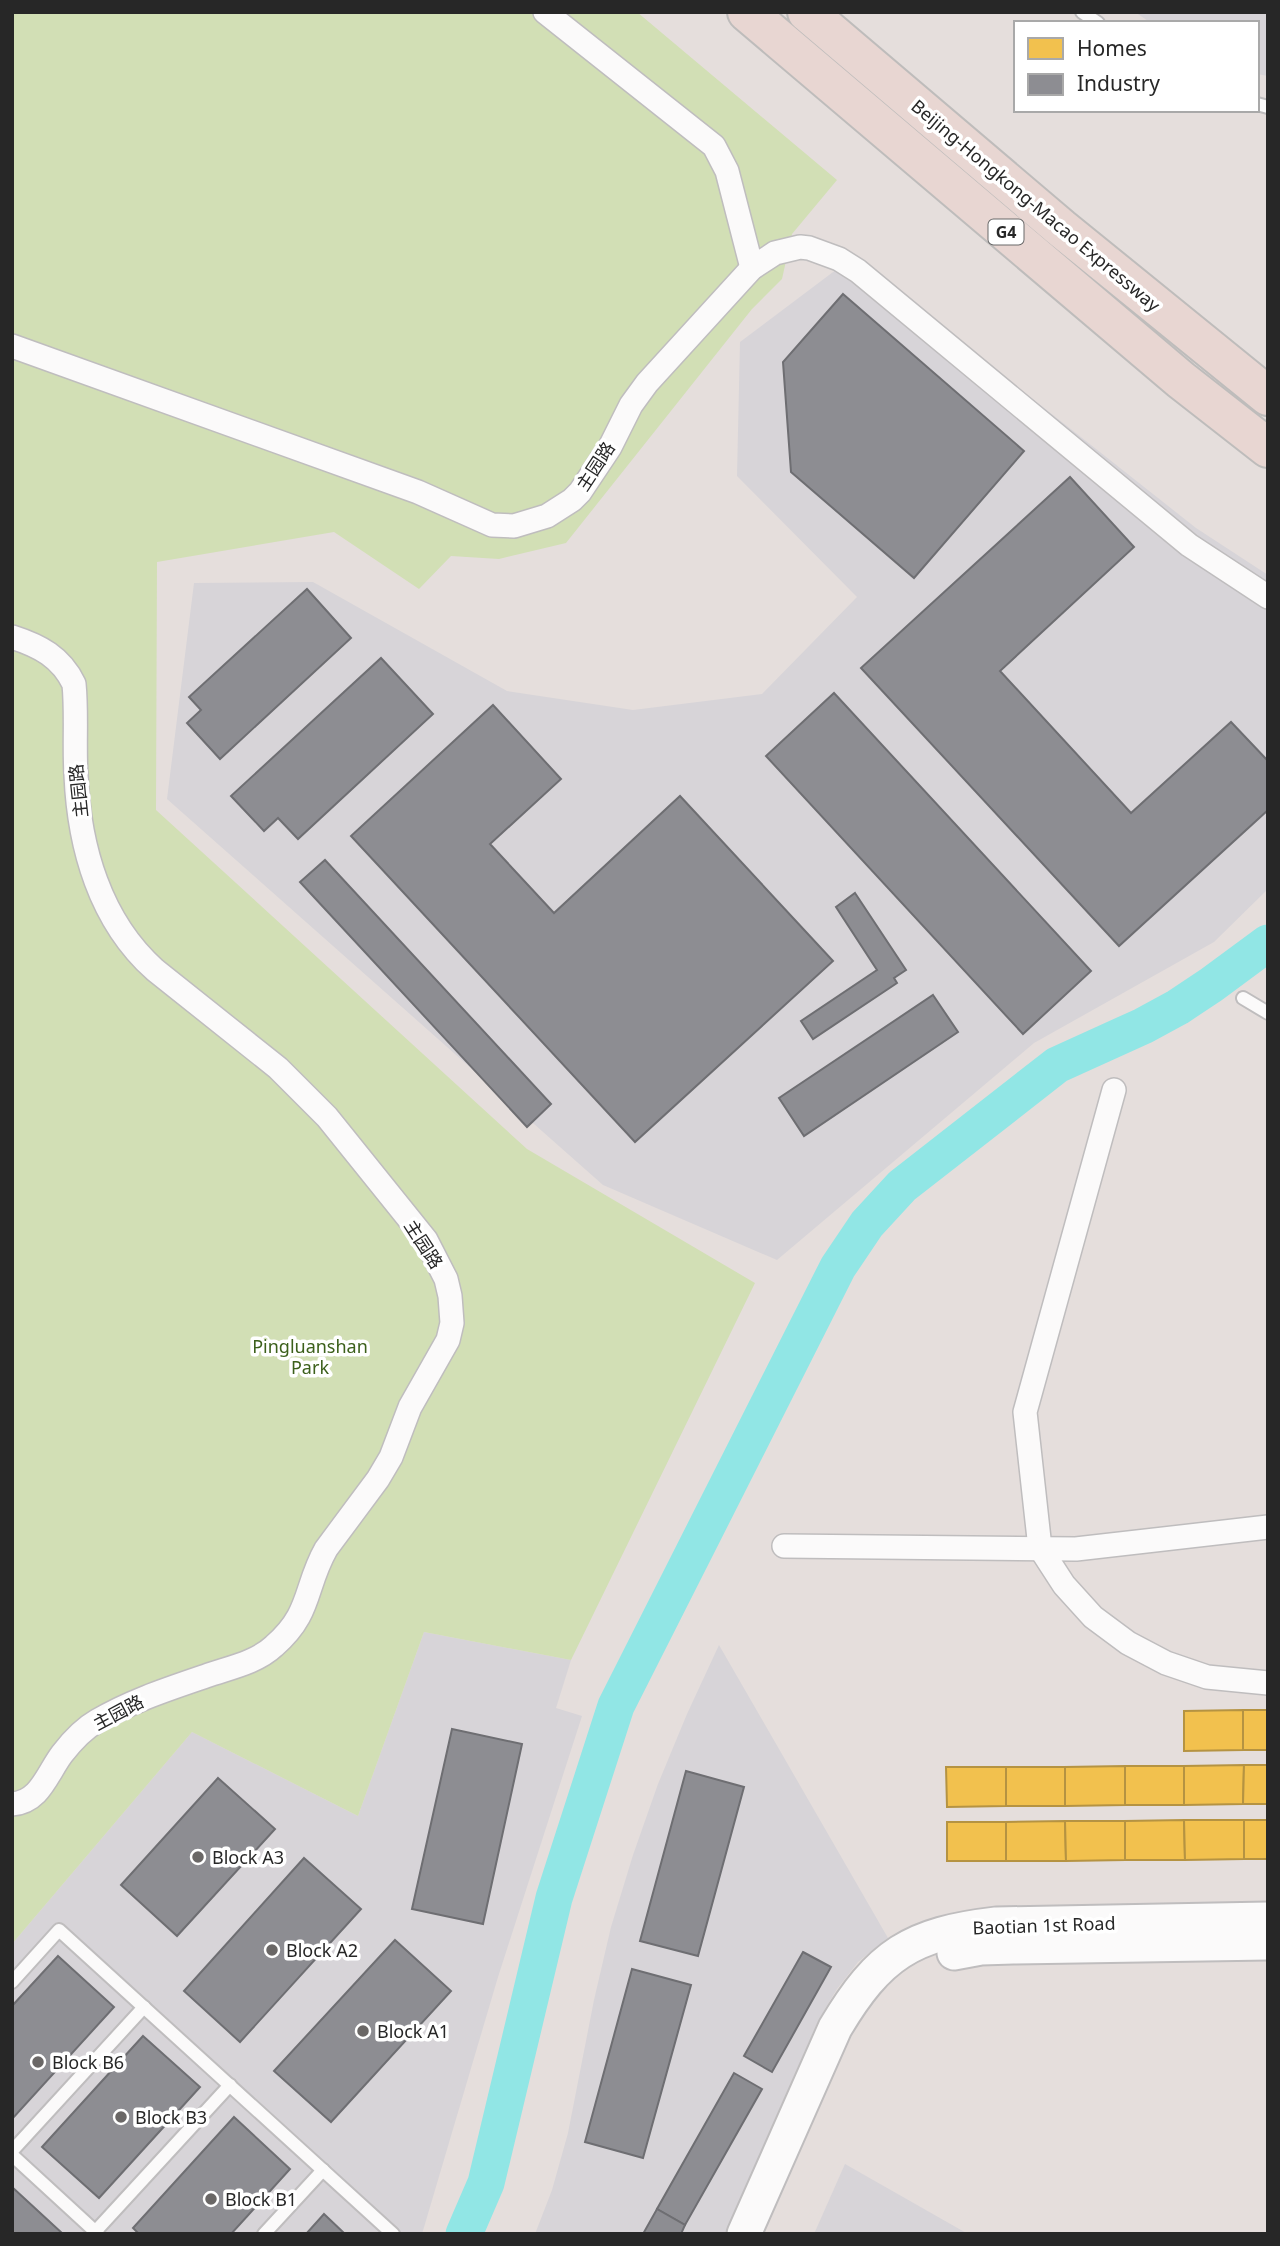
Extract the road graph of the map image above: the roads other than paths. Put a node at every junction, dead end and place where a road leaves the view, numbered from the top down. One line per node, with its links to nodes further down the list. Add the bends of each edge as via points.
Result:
1 (545, 12): 4 (street, via 714,146 727,171)
2 (747, 12): 7 (highway, G4)
3 (807, 12): 6 (highway, Beijing-Hongkong-Macao Expressway / G4)
4 (752, 268): 5 (street, 主园路, via 647,383 580,492 547,516 514,526 492,525 418,492); 8 (street, 主园路, via 775,253 800,247 847,263 1189,545)
5 (12, 346)
6 (1268, 396)
7 (1268, 448)
8 (1268, 597)
9 (12, 637): 17 (street, 主园路, via 51,654 74,684 79,815 99,892 124,937 155,970 278,1068 336,1127 438,1259 450,1296 452,1323 390,1457 320,1559 307,1602 283,1638 256,1658 145,1697 93,1723 61,1755 35,1796)
10 (1243, 998): 11 (lane)
11 (1268, 1013)
12 (1114, 1090): 15 (street, via 1025,1412)
13 (1268, 1527): 15 (street, via 1076,1549)
14 (784, 1546): 15 (street)
15 (1040, 1548): 16 (street, via 1093,1617 1128,1643 1207,1677)
16 (1268, 1683)
17 (12, 1804)
18 (1268, 1919): 28 (main road, Baotian 1st Road, via 996,1924 925,1938 898,1953 871,1975 835,2028)
19 (1268, 1943): 29 (main road, Baotian 1st Road, via 981,1948 926,1962 888,1991 871,2012)
20 (12, 1982): 21 (lane, via 60,1930)
21 (144, 2007): 22 (lane); 23 (lane)
22 (230, 2085): 24 (lane); 25 (lane)
23 (12, 2153): 25 (lane)
24 (323, 2170): 26 (lane); 27 (lane)
25 (96, 2233)
26 (264, 2234)
27 (393, 2234)
28 (744, 2234)
29 (768, 2234)

